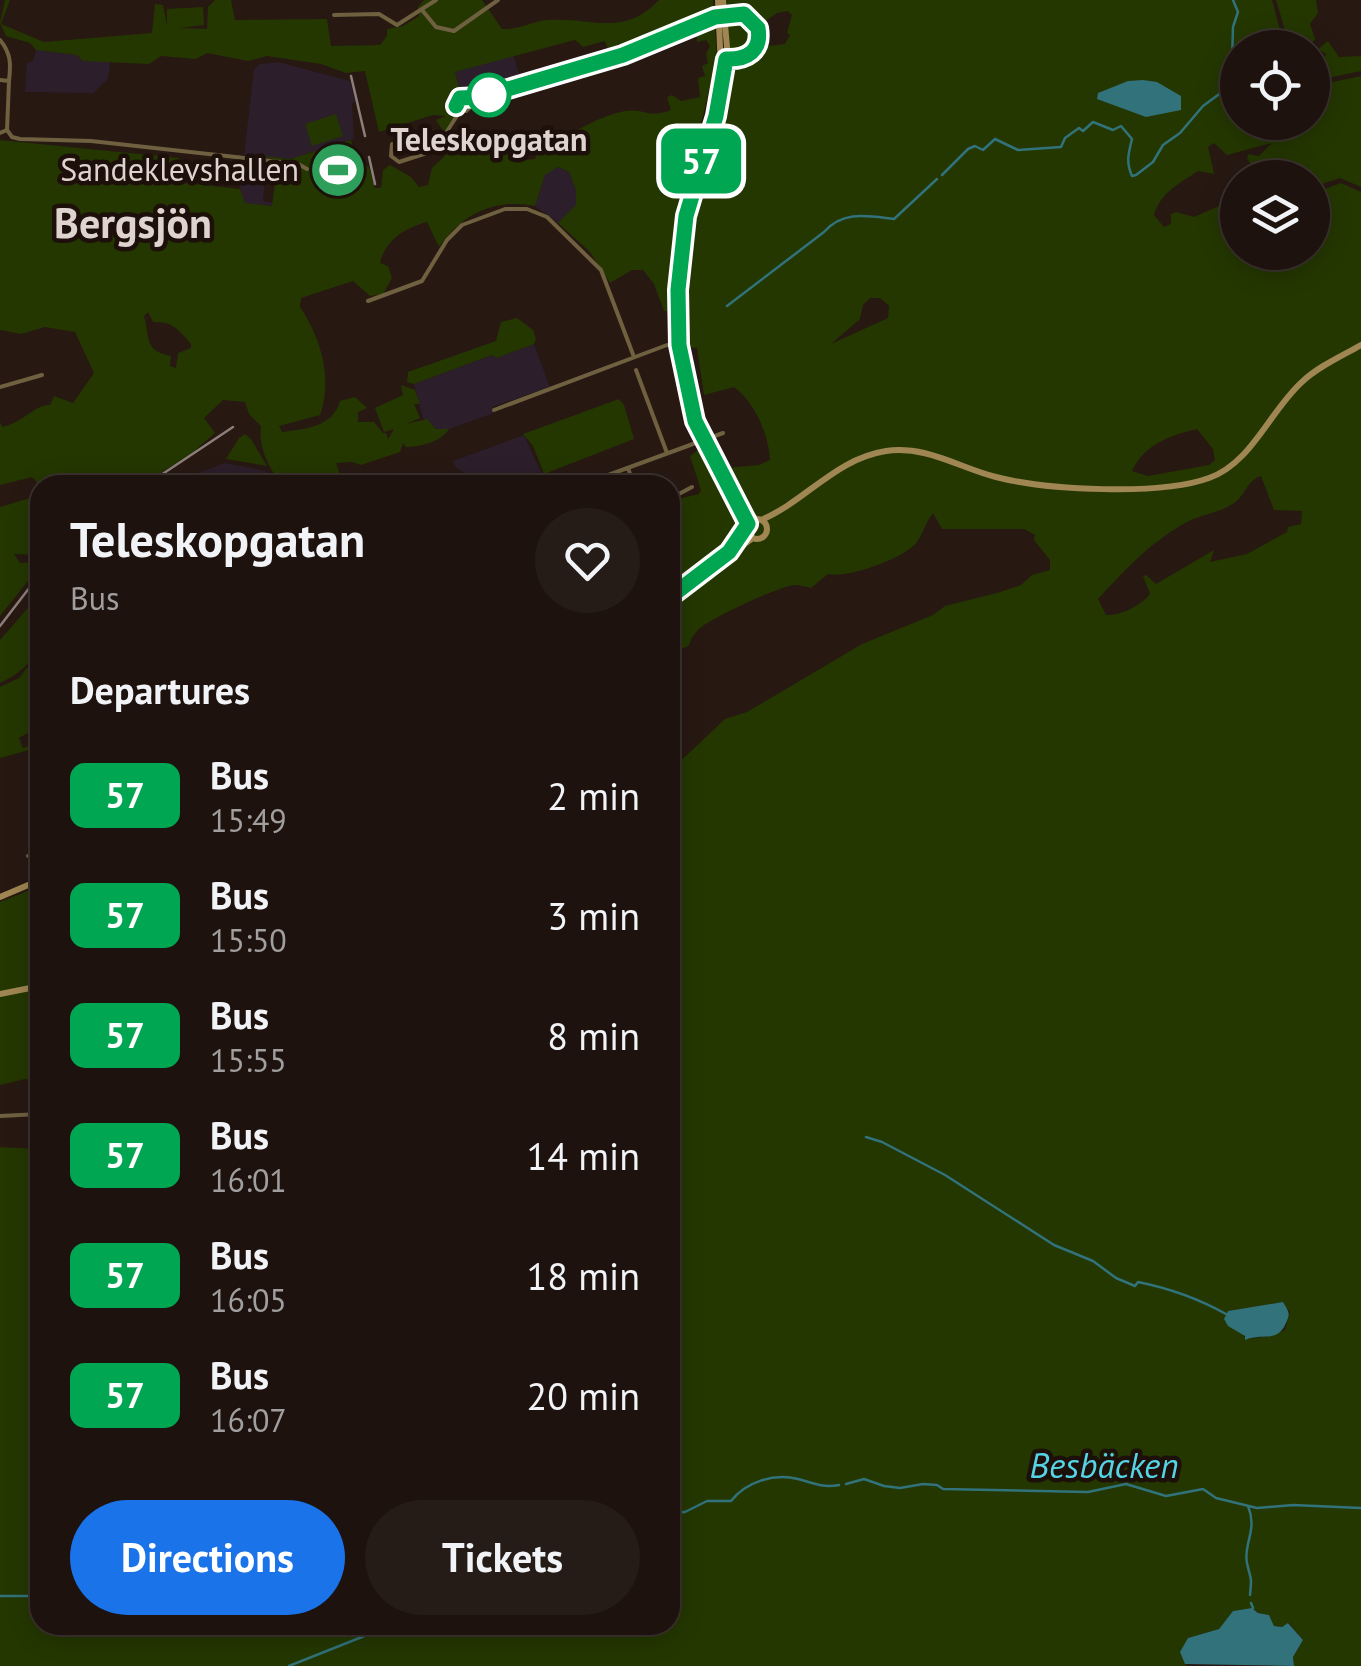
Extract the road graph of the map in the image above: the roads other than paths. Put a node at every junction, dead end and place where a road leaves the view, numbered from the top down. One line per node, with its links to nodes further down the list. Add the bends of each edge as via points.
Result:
1 (436, 0): 4 (street)
2 (498, 0): 4 (street, via 454,31 436,27)
3 (720, 0): 9 (main road)
4 (422, 10): 6 (street, via 397,25 378,14)
5 (729, 14): 9 (street, via 749,17 760,38 748,56)
6 (334, 15)
7 (715, 17): 12 (street, via 623,55)
8 (0, 40): 11 (street, via 10,59)
9 (724, 59): 20 (main road, via 686,216)
10 (0, 80): 11 (street)
11 (9, 81): 14 (street)
12 (481, 97): 13 (street); 13 (street, via 457,100)
13 (460, 111): 16 (street, via 427,153 400,162 391,156)
14 (7, 130): 15 (street); 17 (street, via 20,139)
15 (0, 134)
16 (392, 144)
17 (308, 169)
18 (368, 301): 21 (street, via 426,278 462,225 527,208 547,217 601,270)
19 (1361, 344): 34 (main road, via 1305,379 1235,463 1198,482 1128,488 1034,484 895,450 848,464)
20 (682, 345): 21 (street); 27 (main road, via 686,394)
21 (634, 358): 25 (street)
22 (636, 370): 28 (street)
23 (42, 375): 24 (street)
24 (0, 387)
25 (494, 410)
26 (722, 433): 27 (street)
27 (706, 439): 28 (street); 35 (main road); 36 (main road)
28 (667, 453): 29 (street)
29 (628, 468): 30 (street); 31 (street)
30 (609, 475)
31 (630, 475)
32 (692, 487): 33 (street)
33 (680, 494)
34 (788, 503): 35 (main road); 37 (main road)
35 (759, 520): 36 (main road); 37 (main road)
36 (748, 527): 38 (main road); 39 (main road)
37 (766, 529): 38 (main road)
38 (752, 538): 39 (main road)
39 (729, 552): 40 (main road)
40 (680, 589)
41 (30, 884): 42 (main road)
42 (0, 897)
43 (30, 988): 44 (main road)
44 (0, 994)
45 (30, 1114): 46 (street)
46 (0, 1116)

